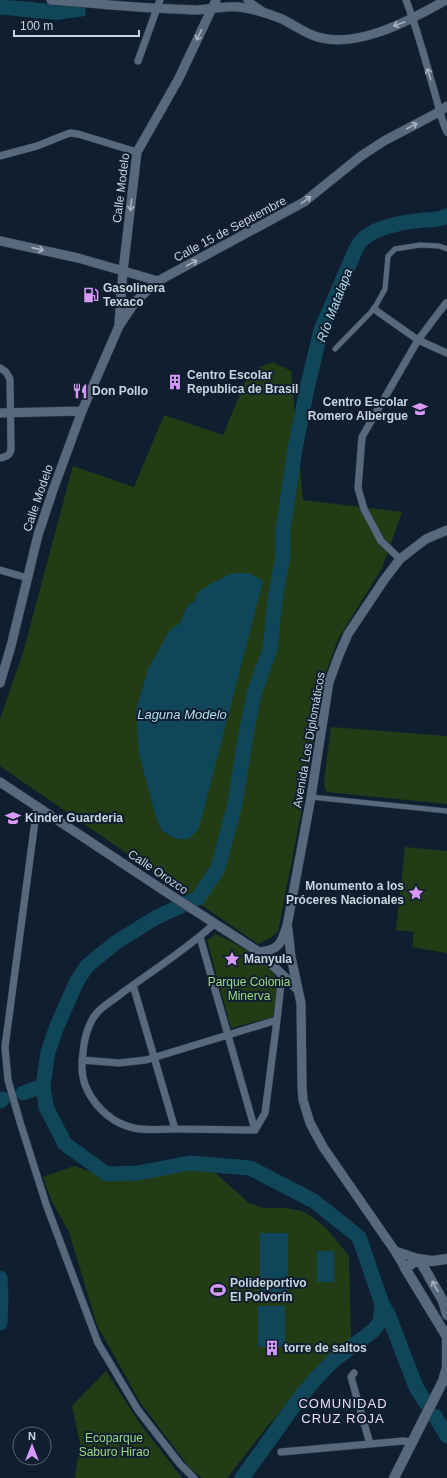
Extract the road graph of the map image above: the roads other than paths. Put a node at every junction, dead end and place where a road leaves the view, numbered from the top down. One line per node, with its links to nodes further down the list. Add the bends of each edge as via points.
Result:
1 (50, 0): 5 (street)
2 (247, 0): 7 (street)
3 (406, 0): 8 (street)
4 (446, 0): 8 (street)
5 (159, 4): 6 (street, via 196,10); 9 (street)
6 (214, 4): 7 (street); 12 (street, Calle Modelo, one-way to 12, via 178,80)
7 (265, 12): 8 (street, one-way to 7, via 366,36 327,39 312,35)
8 (413, 19): 10 (street, one-way to 8)
9 (138, 61)
10 (443, 109): 11 (street, via 442,122); 17 (street, Calle 15 de Septiembre, one-way to 10, via 304,202 361,156)
11 (447, 132)
12 (137, 152): 13 (street, via 78,134 70,134); 16 (street, Calle Modelo, one-way to 16)
13 (0, 156)
14 (0, 241): 16 (street, one-way to 16)
15 (447, 249): 19 (street, via 420,245 395,249 388,256 385,289)
16 (123, 271): 17 (street); 20 (street, Calle Modelo)
17 (158, 281): 20 (street, Calle Modelo, via 136,301)
18 (447, 302): 21 (street)
19 (374, 309): 21 (street); 22 (street)
20 (119, 326): 25 (street, Calle Modelo)
21 (418, 340): 23 (street); 30 (street, via 362,437 360,453 358,488 364,509 381,541)
22 (335, 349)
23 (447, 353)
24 (0, 368): 27 (street, via 10,379)
25 (82, 411): 27 (street); 32 (street, Calle Modelo, via 38,535)
26 (0, 413): 27 (street)
27 (11, 413): 28 (street, via 11,452)
28 (0, 458)
29 (447, 530): 30 (street, Avenida Los Diplomáticos, via 426,539)
30 (400, 559): 35 (street, Avenida Los Diplomáticos, via 348,634 339,655 329,682)
31 (0, 570): 32 (street)
32 (28, 578): 33 (street, Calle Modelo)
33 (0, 683)
34 (0, 782): 36 (street, Calle Orozco)
35 (311, 797): 37 (street); 39 (street, Avenida Los Diplomáticos)
36 (37, 806): 38 (street, Calle Orozco); 47 (street)
37 (447, 811)
38 (214, 924): 40 (street); 41 (street, Calle Orozco)
39 (287, 926): 41 (street, Avenida Los Diplomáticos, via 282,943 270,951); 44 (street, Avenida Los Diplomáticos)
40 (200, 937): 43 (street); 46 (street)
41 (259, 952): 42 (street, Calle Orozco)
42 (282, 974): 44 (street, Calle Orozco); 45 (street)
43 (133, 985): 48 (street); 49 (street, via 96,1014 85,1038)
44 (297, 989): 52 (street, Avenida Los Diplomáticos, via 302,1016 303,1100 310,1123)
45 (277, 1020): 46 (street); 51 (street, via 265,1113)
46 (228, 1034): 48 (street); 51 (street)
47 (2, 1047): 63 (street, via 8,1080 46,1204 98,1343 138,1410)
48 (155, 1057): 49 (street, via 119,1063); 50 (street)
49 (82, 1060): 50 (street, via 82,1076 99,1109 133,1128)
50 (175, 1129): 51 (street)
51 (255, 1130)
52 (395, 1250): 53 (street); 55 (street, Avenida Los Diplomáticos)
53 (419, 1259): 54 (main road); 55 (main road); 56 (main road, one-way to 53, via 443,1301)
54 (447, 1259)
55 (405, 1268): 58 (main road)
56 (447, 1315)
57 (447, 1333): 58 (main road)
58 (447, 1337): 60 (main road, via 447,1367 443,1381)
59 (354, 1373): 61 (street, via 352,1377)
60 (412, 1442): 61 (street); 64 (main road)
61 (370, 1444): 62 (street)
62 (281, 1452)
63 (194, 1478)
64 (394, 1478)

